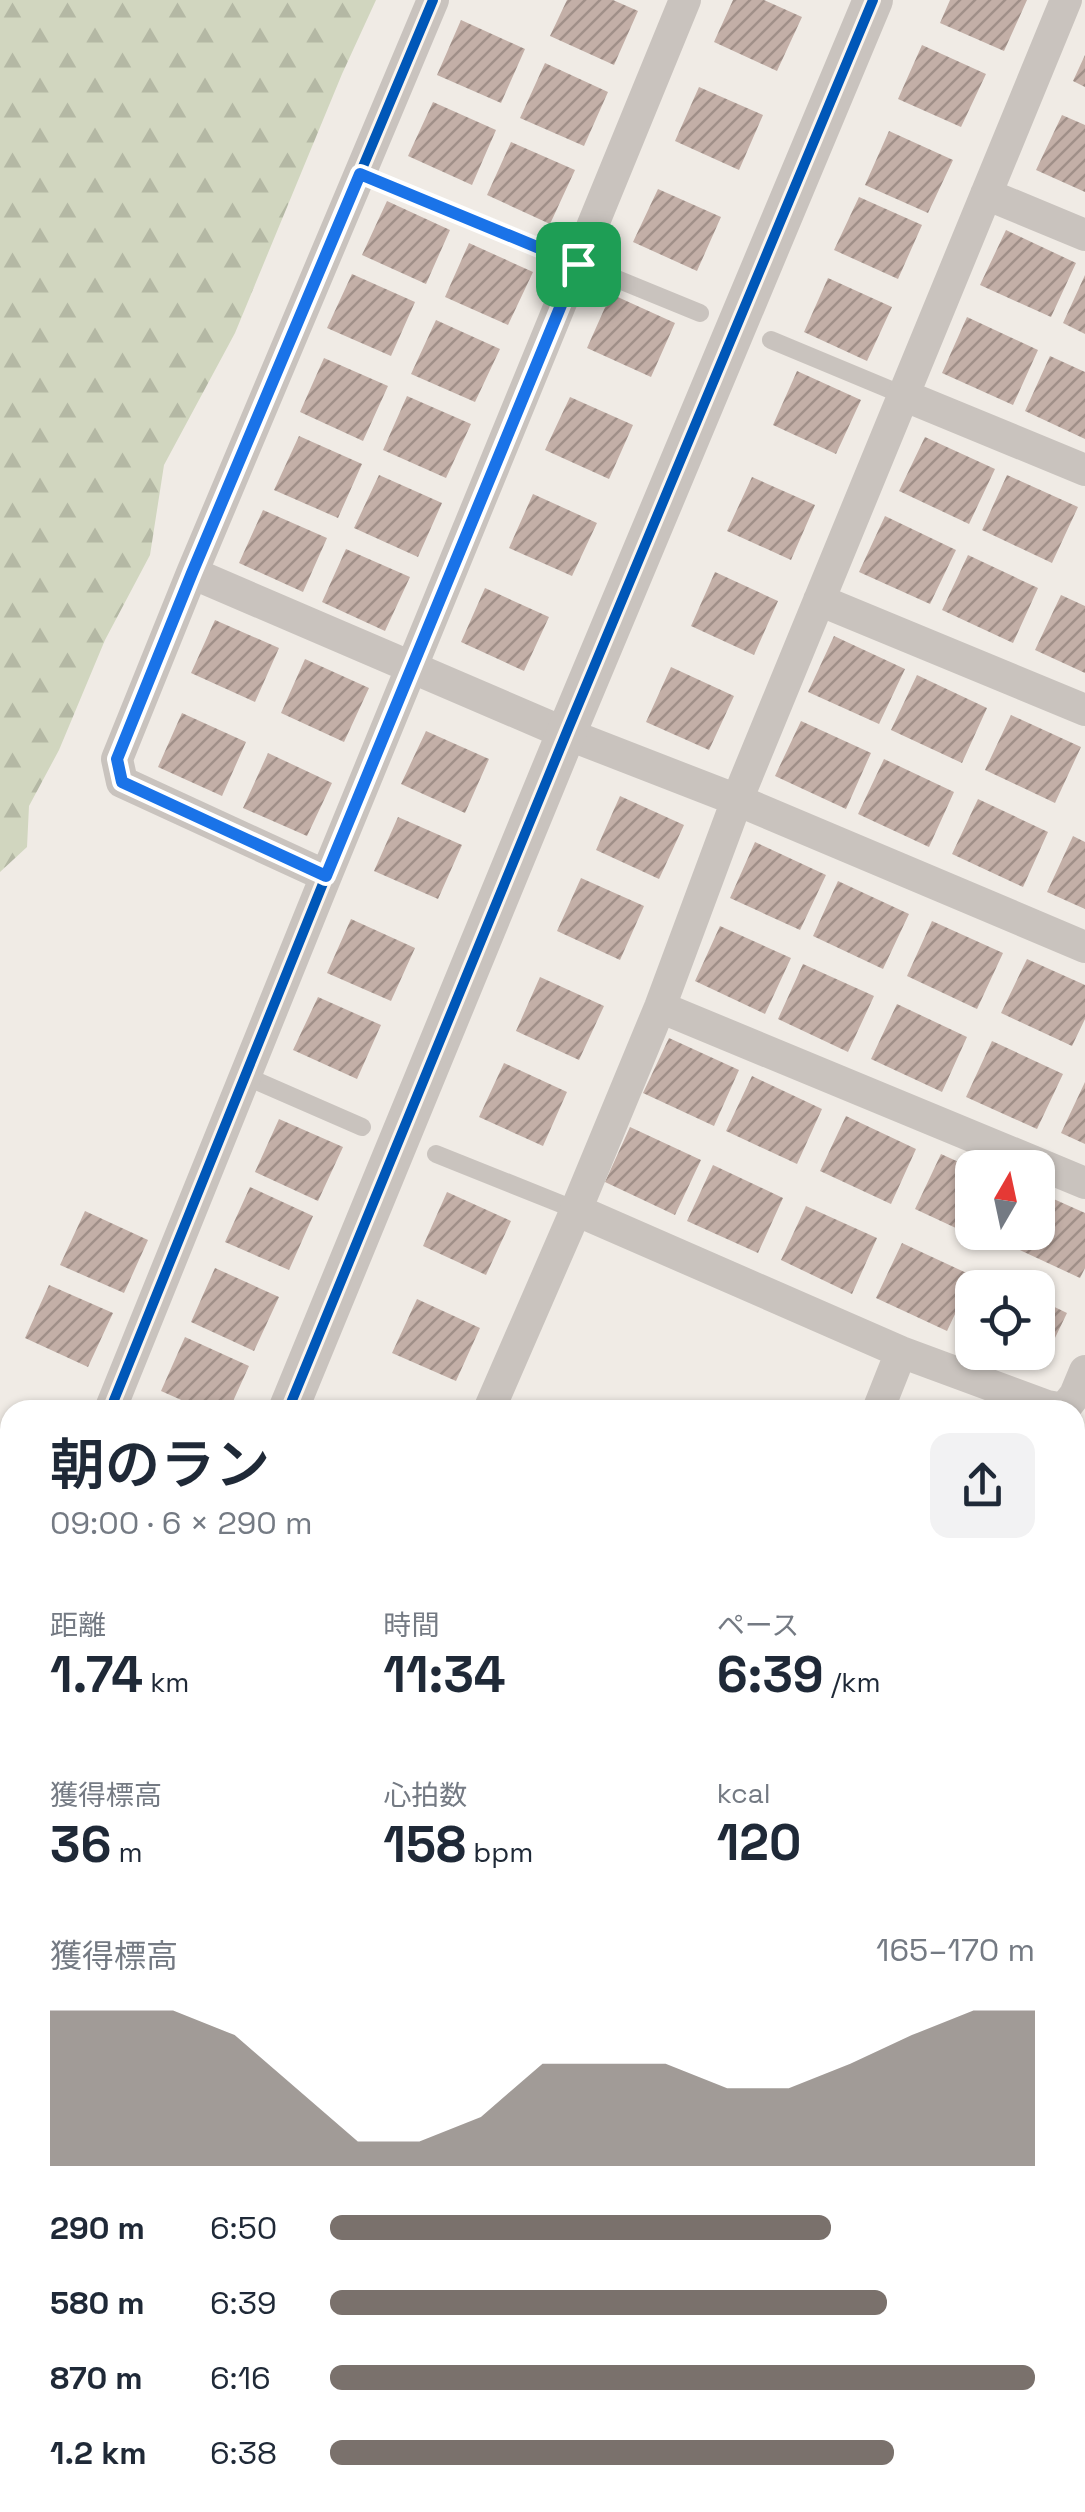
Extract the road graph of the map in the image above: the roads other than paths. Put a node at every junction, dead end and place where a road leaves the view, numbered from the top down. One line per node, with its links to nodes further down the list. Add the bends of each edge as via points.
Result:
1 (434, 0): 5 (street)
2 (686, 0): 8 (street)
3 (873, 0): 17 (street)
4 (1066, 0): 6 (street)
5 (360, 174): 8 (lane); 13 (street)
6 (986, 194): 7 (street); 11 (street)
7 (1085, 235)
8 (578, 264): 9 (lane); 15 (street)
9 (700, 312)
10 (771, 340): 11 (lane)
11 (904, 395): 12 (street); 14 (street)
12 (1085, 470)
13 (192, 573): 15 (street); 19 (street, via 117,759 122,782)
14 (820, 600): 16 (street); 18 (street)
15 (412, 668): 17 (street); 19 (street)
16 (1085, 710)
17 (566, 734): 18 (street); 30 (street)
18 (737, 800): 20 (street); 21 (street)
19 (326, 876): 22 (street)
20 (1085, 947)
21 (660, 1007): 25 (street); 26 (street)
22 (246, 1076): 23 (lane); 29 (street)
23 (362, 1127)
24 (436, 1154): 26 (lane)
25 (1085, 1183)
26 (576, 1210): 27 (street); 31 (street)
27 (901, 1352): 32 (street); 33 (street)
28 (1085, 1372): 34 (street)
29 (114, 1400)
30 (292, 1400)
31 (494, 1400)
32 (882, 1400)
33 (1030, 1400)
34 (1072, 1400)

